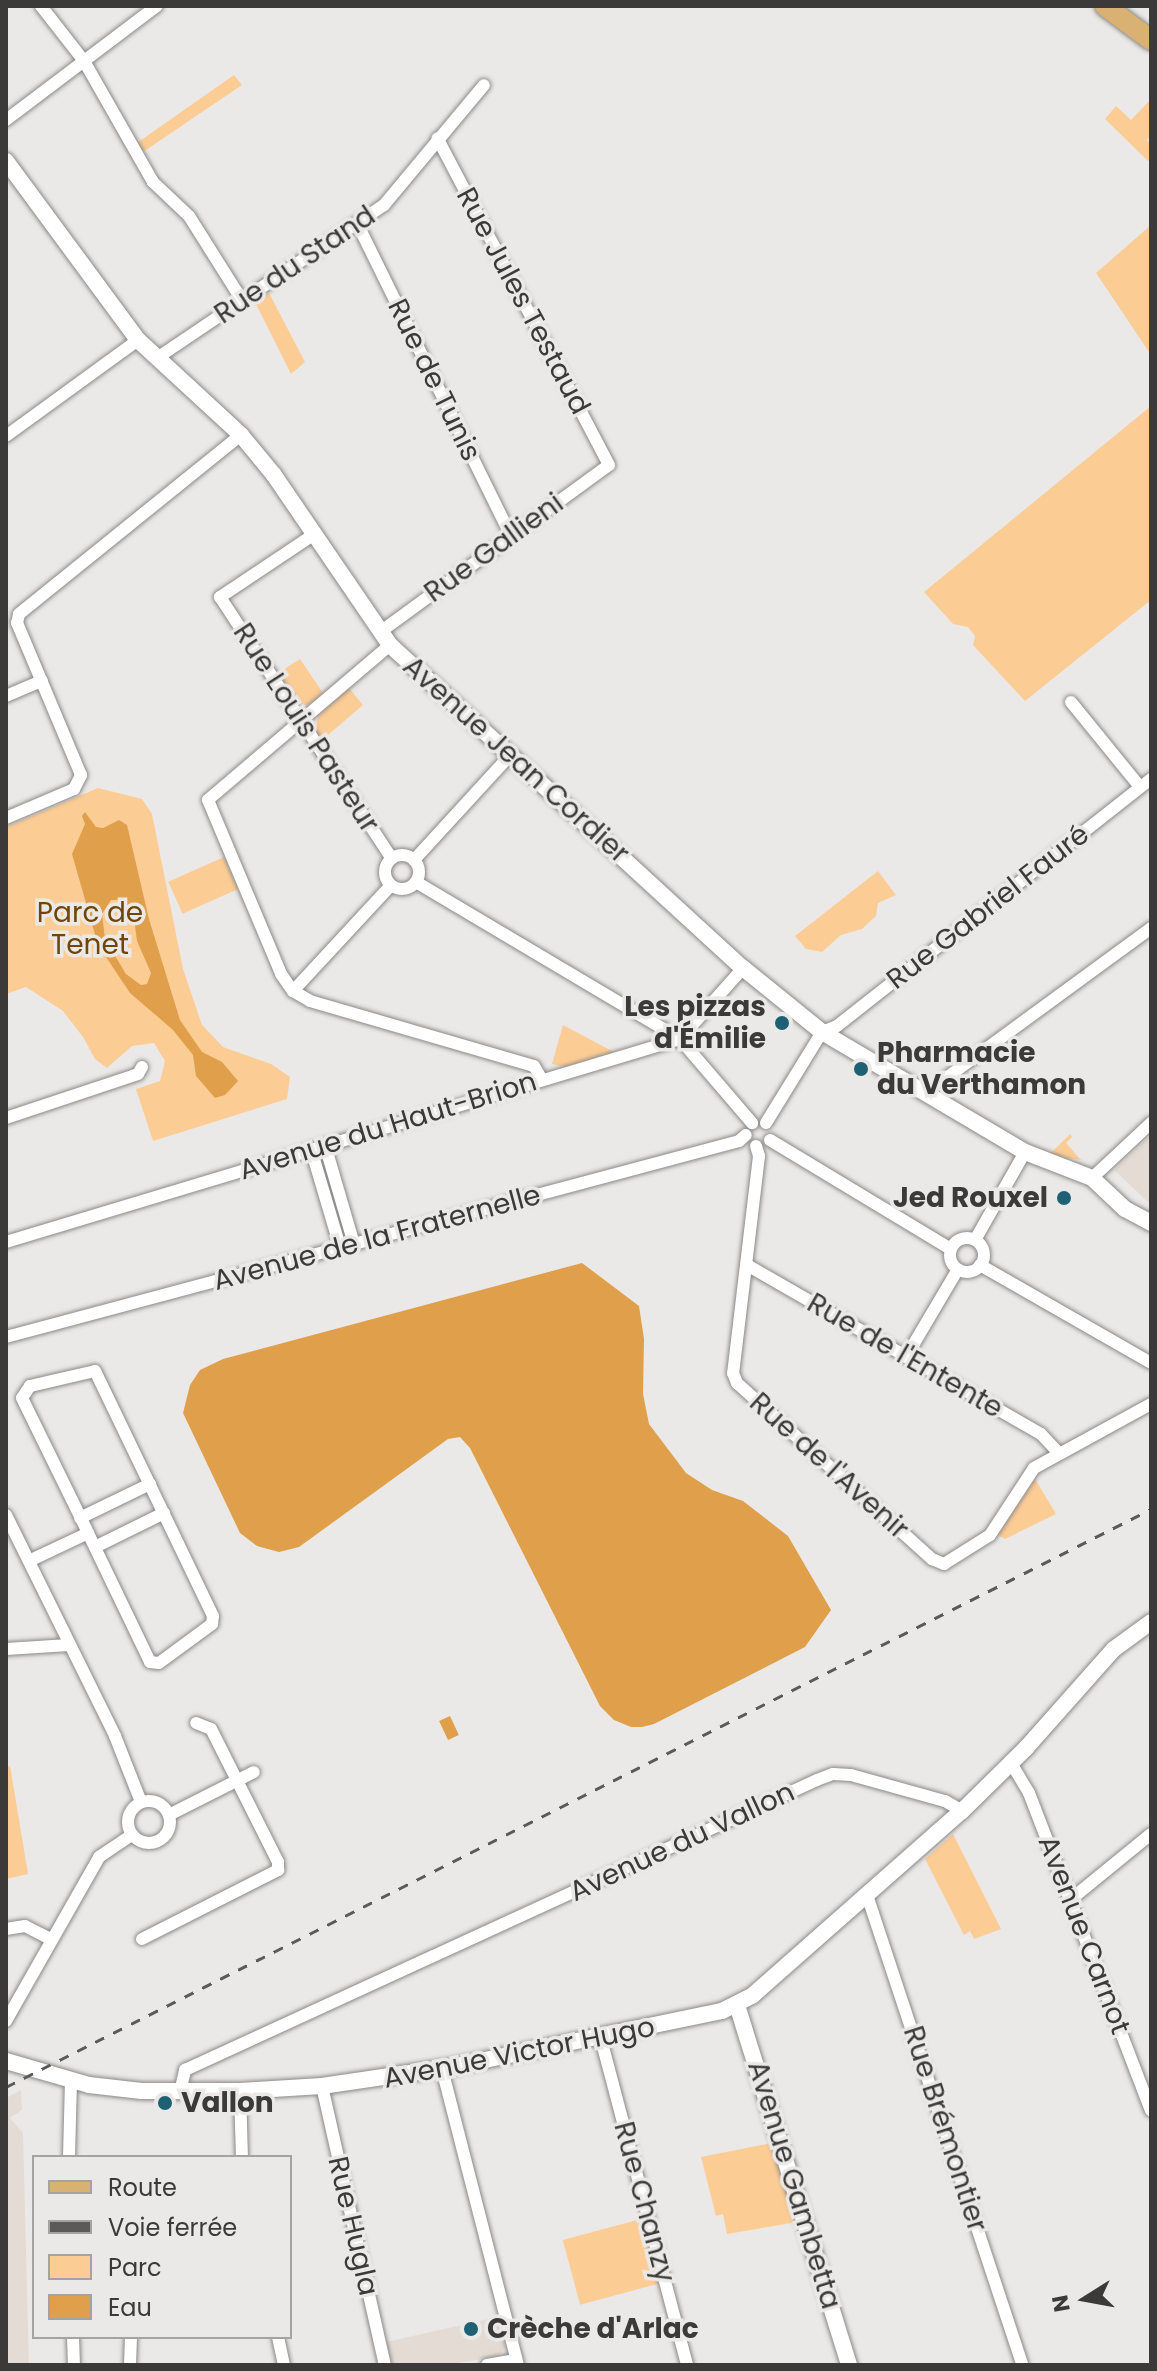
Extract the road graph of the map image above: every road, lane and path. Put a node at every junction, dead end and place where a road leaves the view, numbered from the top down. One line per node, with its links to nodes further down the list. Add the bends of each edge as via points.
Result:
1 (41, 6): 5 (street)
2 (157, 6): 5 (street)
3 (1105, 6): 4 (main road)
4 (1151, 40)
5 (84, 61): 7 (street); 11 (street, via 153,182 189,216)
6 (484, 85): 8 (street, Rue du Stand)
7 (6, 120)
8 (437, 138): 10 (street, Rue du Stand, via 384,205); 16 (street, Rue Jules Testaud)
9 (6, 161): 12 (street, Avenue Jean Cordier)
10 (358, 225): 11 (street, Rue du Stand); 18 (street, Rue de Tunis)
11 (242, 300): 13 (street, Rue du Stand)
12 (138, 340): 13 (street, Avenue Jean Cordier); 15 (street)
13 (157, 358): 14 (street, Avenue Jean Cordier)
14 (241, 435): 17 (street, Avenue Jean Cordier); 20 (street, via 19,614 17,623)
15 (6, 436)
16 (609, 465): 18 (street, Rue Gallieni)
17 (313, 535): 19 (street, Avenue Jean Cordier); 23 (street, Rue Louis Pasteur, via 220,597)
18 (511, 536): 19 (street, Rue Gallieni)
19 (385, 638): 23 (street, Rue Gallieni); 24 (street, Avenue Jean Cordier)
20 (42, 681): 21 (street); 27 (street, via 80,783)
21 (6, 696)
22 (1071, 702): 26 (street)
23 (301, 721): 28 (street, Rue Louis Pasteur); 34 (street, Rue Gallieni, via 208,800 281,974)
24 (511, 754): 29 (street); 33 (street, Avenue Jean Cordier)
25 (1151, 779): 26 (street, Rue Gabriel Fauré)
26 (1140, 787): 35 (street, Rue Gabriel Fauré, via 837,1026)
27 (6, 818)
28 (392, 859): 29 (street); 31 (street, via 386,874)
29 (414, 860): 30 (street)
30 (416, 882): 31 (street, via 401,889); 36 (street)
31 (391, 885): 34 (street)
32 (1151, 928): 39 (street)
33 (743, 968): 35 (street, Avenue Jean Cordier); 36 (street)
34 (293, 991): 38 (street, via 310,1001 534,1066)
35 (822, 1032): 39 (street, Avenue Jean Cordier); 42 (street)
36 (680, 1039): 38 (street, Avenue du Haut-Brion); 42 (street)
37 (142, 1067): 40 (street, via 138,1074)
38 (542, 1080): 44 (street, Avenue du Haut-Brion)
39 (927, 1092): 47 (street, Avenue Jean Cordier)
40 (6, 1118)
41 (1151, 1123): 48 (street)
42 (755, 1127): 43 (street, via 771,1135); 45 (street); 52 (street, Avenue de la Fraternelle, via 739,1141)
43 (770, 1140): 45 (street); 54 (street)
44 (325, 1145): 46 (street, Avenue du Haut-Brion); 52 (street)
45 (756, 1146): 55 (street, Rue de l'Avenir)
46 (311, 1149): 51 (street, Avenue du Haut-Brion); 53 (street)
47 (1025, 1152): 48 (street, Avenue Jean Cordier); 50 (street)
48 (1092, 1178): 49 (street, Avenue Jean Cordier, via 1125,1209)
49 (1151, 1223)
50 (975, 1240): 54 (street, via 959,1240); 56 (street, via 982,1249)
51 (6, 1242)
52 (354, 1244): 53 (street, Avenue de la Fraternelle)
53 (340, 1247): 58 (street, Avenue de la Fraternelle)
54 (951, 1249): 57 (street)
55 (747, 1265): 59 (street, Rue de l'Entente); 62 (street, Rue de l'Avenir, via 733,1373 737,1383 932,1559 944,1564 990,1535 1034,1468)
56 (980, 1265): 57 (street, via 972,1271); 60 (street)
57 (958, 1269): 59 (street)
58 (6, 1337)
59 (906, 1357): 62 (street, Rue de l'Entente, via 1041,1434)
60 (1151, 1363)
61 (1151, 1404): 62 (street)
62 (1059, 1453)
63 (150, 1484): 64 (street); 66 (street); 66 (street, via 95,1371 30,1386 22,1398 24,1405)
64 (164, 1513): 69 (street); 69 (street, via 213,1616 212,1624 159,1663 150,1662)
65 (6, 1515): 67 (street)
66 (80, 1518): 68 (street)
67 (10, 1531): 70 (street)
68 (88, 1533): 69 (street); 70 (street)
69 (95, 1547)
70 (31, 1560): 72 (street)
71 (1151, 1622): 75 (street, via 1114,1649)
72 (69, 1645): 73 (street); 78 (street)
73 (6, 1649)
74 (196, 1723): 77 (street, via 211,1729)
75 (1011, 1763): 79 (street); 84 (street, Avenue Carnot, via 1029,1793)
76 (254, 1772): 77 (street)
77 (237, 1781): 80 (street); 87 (street, via 278,1870)
78 (141, 1802): 80 (street, via 161,1804); 82 (street, via 129,1816)
79 (962, 1811): 83 (street, Avenue Victor Hugo); 97 (street, Avenue du Vallon, via 945,1801 833,1774 185,2070)
80 (169, 1815): 82 (street, via 170,1827 159,1840 148,1843)
81 (1151, 1834): 84 (street)
82 (132, 1835): 86 (street, via 99,1857)
83 (867, 1895): 88 (street, Avenue Victor Hugo); 112 (street, Rue Brémontier)
84 (1070, 1900): 94 (street, Avenue Carnot)
85 (6, 1929): 86 (street, via 25,1926)
86 (51, 1939): 89 (street)
87 (142, 1939)
88 (737, 2005): 90 (street, Avenue Victor Hugo); 111 (street, Avenue Gambetta)
89 (6, 2021)
90 (601, 2039): 92 (street, Avenue Victor Hugo); 110 (street, Rue Chanzy)
91 (6, 2061): 93 (street, Avenue Victor Hugo)
92 (442, 2069): 95 (street, Avenue Victor Hugo); 104 (street)
93 (71, 2081): 97 (street, Avenue Victor Hugo); 99 (street)
94 (1146, 2081): 98 (street, Avenue Carnot)
95 (322, 2086): 96 (street, Avenue Victor Hugo); 108 (street, Rue Hugla)
96 (240, 2091): 97 (street, Avenue Victor Hugo); 100 (street)
97 (180, 2092)
98 (1151, 2110)
99 (69, 2155)
100 (242, 2155)
101 (73, 2339): 106 (street)
102 (131, 2339): 107 (street)
103 (278, 2339): 105 (street)
104 (517, 2362): 109 (street)
105 (280, 2364)
106 (74, 2365)
107 (130, 2365)
108 (385, 2365)
109 (487, 2365)
110 (687, 2365)
111 (849, 2365)
112 (1022, 2365)

